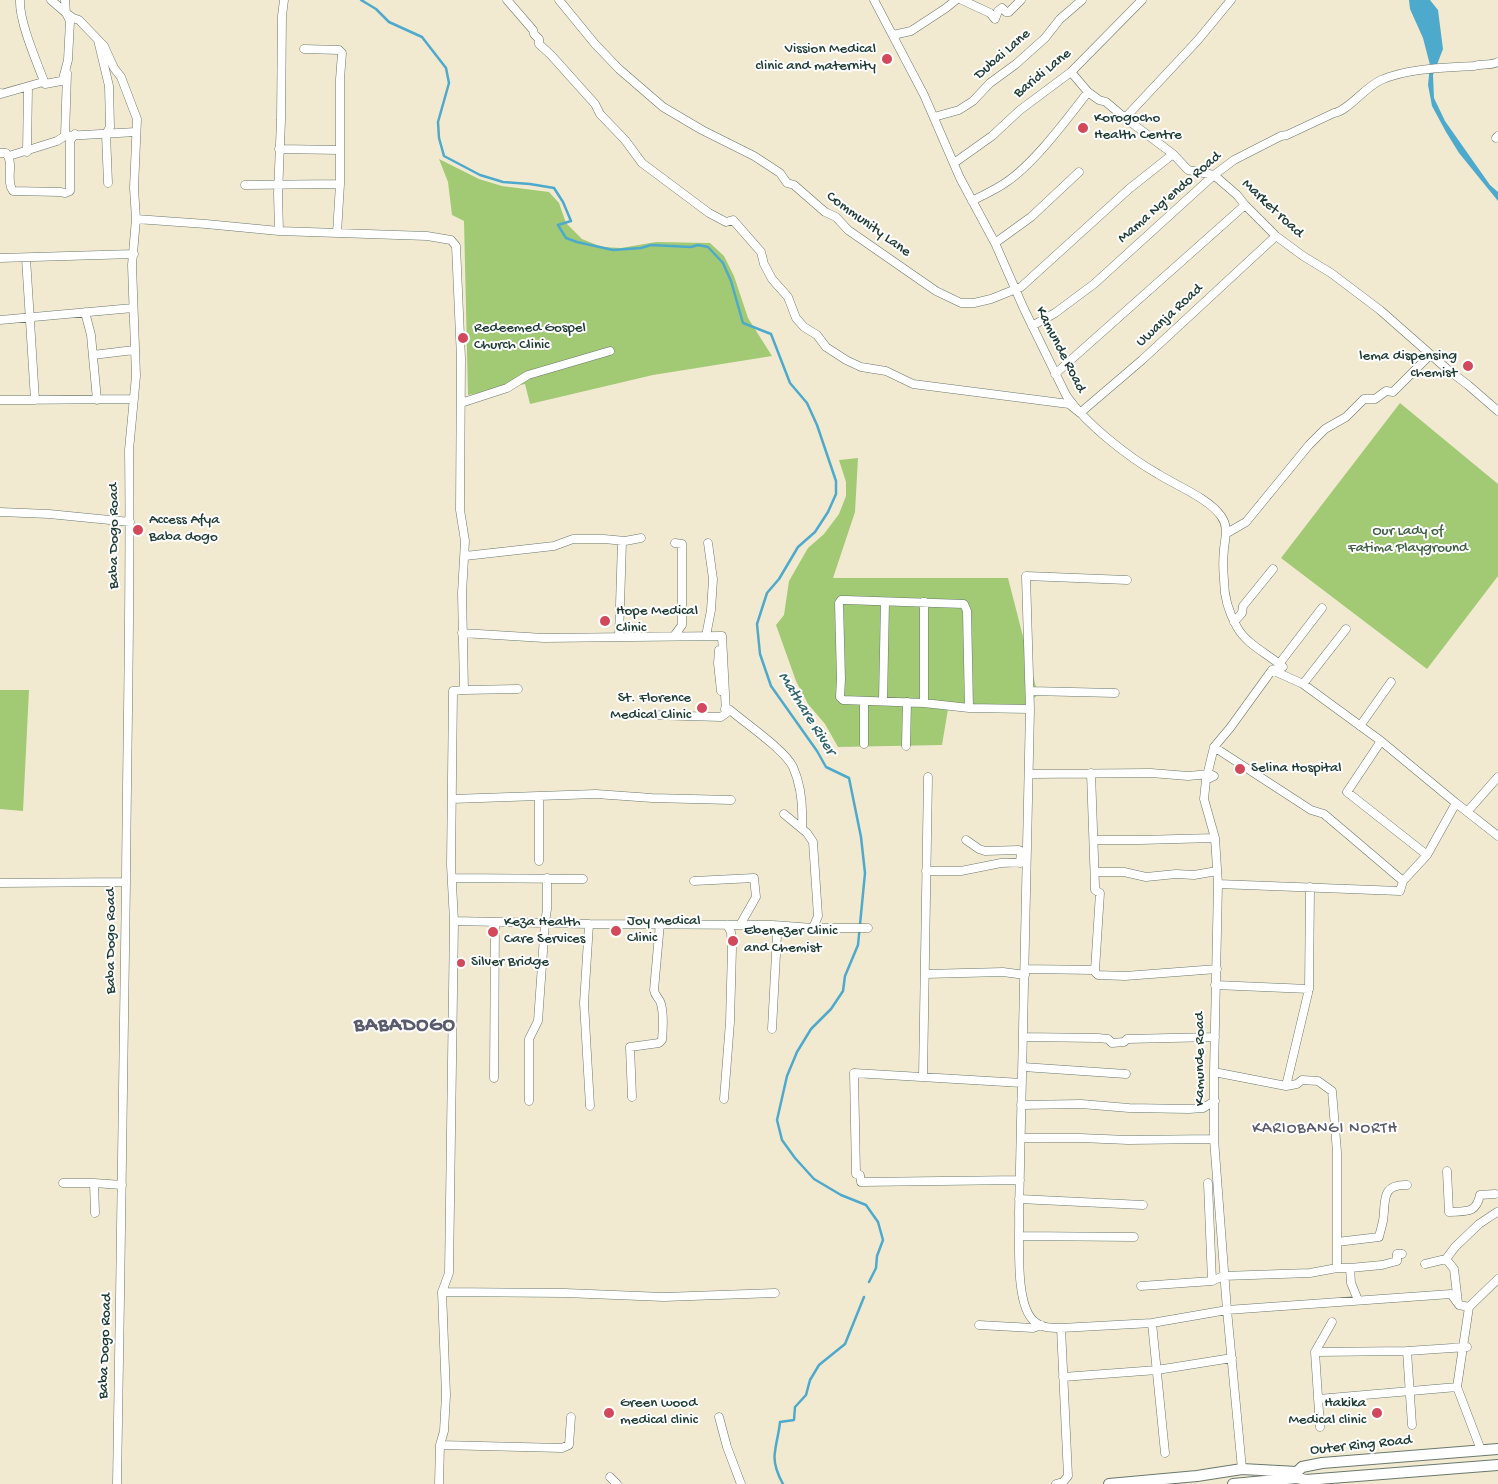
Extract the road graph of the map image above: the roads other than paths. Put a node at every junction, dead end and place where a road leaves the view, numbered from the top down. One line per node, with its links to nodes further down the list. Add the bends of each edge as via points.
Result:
1 (20, 0): 21 (street, via 25,26)
2 (51, 0): 14 (street, Baba Dogo Road)
3 (65, 0): 14 (street)
4 (284, 0): 31 (street)
5 (507, 0): 71 (street, via 533,30 540,44 595,104 642,163 709,212 726,222 733,220 743,230 761,252 772,280 788,297 796,318 826,347 861,367 886,372 913,384 1069,404)
6 (559, 0): 54 (street, Community Lane, via 619,69 664,107 780,173 848,230 936,290 961,303 974,303)
7 (874, 0): 15 (street, Kamunde Road)
8 (956, 0): 15 (street, via 911,31)
9 (962, 0): 10 (street, via 990,13 995,19 1002,8 1009,12)
10 (1021, 0)
11 (1082, 0): 25 (street, Dubai Lane, via 1060,19 1045,38 973,101 959,110)
12 (1142, 0): 20 (street, Baridi Lane)
13 (1231, 0): 26 (street)
14 (66, 13): 16 (street, Baba Dogo Road, via 79,20); 18 (street, via 70,21)
15 (893, 35): 25 (street, Kamunde Road)
16 (98, 40): 27 (street, Baba Dogo Road, via 121,77 137,119); 29 (street, via 109,86 110,127)
17 (304, 49): 32 (street, via 342,51)
18 (68, 60): 21 (street, via 63,79); 30 (street)
19 (1498, 62): 39 (street, Mama Ng'endo Road, via 1415,71 1383,79 1340,112 1281,136 1234,160)
20 (1071, 72): 23 (street); 37 (street, Baridi Lane)
21 (45, 84): 22 (street)
22 (28, 87): 24 (street); 33 (street)
23 (1088, 92): 26 (street); 44 (street, via 1021,170 1007,182)
24 (0, 93)
25 (934, 117): 37 (street, Kamunde Road)
26 (1125, 118): 35 (street)
27 (136, 132): 29 (street); 46 (street, Baba Dogo Road)
28 (75, 134): 29 (street); 30 (street); 36 (street, via 70,141 70,191 65,193 13,191 10,187)
29 (106, 134): 40 (street)
30 (65, 136): 33 (street)
31 (279, 150): 32 (street); 43 (street)
32 (340, 150): 41 (street)
33 (27, 152): 36 (street)
34 (0, 153): 36 (street)
35 (1173, 154): 39 (street, via 1188,170); 54 (street, Community Lane)
36 (9, 156)
37 (954, 163): 44 (street, Kamunde Road)
38 (1079, 172): 50 (street, via 1031,217)
39 (1214, 175): 45 (street, Market road); 59 (street, Mama Ng'endo Road, via 1094,284)
40 (108, 183)
41 (340, 184): 43 (street); 48 (street)
42 (245, 185): 43 (street)
43 (278, 185): 47 (street)
44 (972, 201): 50 (street, Kamunde Road)
45 (1245, 205): 49 (street, Market road); 64 (street)
46 (136, 219): 47 (street); 51 (street, Baba Dogo Road)
47 (279, 231): 48 (street)
48 (337, 233): 69 (street, via 427,236 451,240 456,246)
49 (1276, 236): 62 (street, Market road, via 1380,310); 71 (street, Uwanja Road)
50 (995, 243): 54 (street, Kamunde Road)
51 (134, 254): 53 (street); 55 (street, Baba Dogo Road)
52 (0, 258): 53 (street)
53 (26, 258): 57 (street)
54 (1016, 289): 59 (street, Kamunde Road)
55 (133, 308): 56 (street); 60 (street, Baba Dogo Road)
56 (85, 312): 57 (street); 63 (street)
57 (29, 318): 58 (street); 67 (street)
58 (0, 320)
59 (1032, 326): 64 (street, Kamunde Road)
60 (134, 350): 63 (street); 65 (street, Baba Dogo Road)
61 (610, 351): 69 (street, via 528,375 507,388)
62 (1426, 351): 70 (street, Market road); 74 (street, via 1426,358 1392,392 1386,391 1375,399 1364,399 1346,417 1326,429 1290,466 1246,522)
63 (93, 355): 68 (street)
64 (1055, 374): 71 (street, Kamunde Road)
65 (134, 399): 68 (street); 73 (street, Baba Dogo Road, via 129,450)
66 (0, 400): 67 (street)
67 (35, 400): 68 (street)
68 (97, 400)
69 (462, 404): 79 (street, via 460,510)
70 (1498, 412)
71 (1080, 413): 74 (street, Kamunde Road, via 1147,467 1214,509)
72 (0, 512): 73 (street)
73 (130, 522): 140 (street, Baba Dogo Road)
74 (1227, 533): 85 (street, via 1224,579 1226,600)
75 (641, 538): 76 (street)
76 (622, 541): 79 (street, via 574,539 554,546); 90 (street)
77 (676, 543): 88 (street, via 682,544 682,625)
78 (708, 543): 89 (street, via 713,579)
79 (465, 556): 87 (street)
80 (1273, 569): 85 (street)
81 (1128, 580): 98 (street, via 1026,576)
82 (885, 602): 83 (street); 100 (street, via 841,600 839,603 840,698); 101 (street)
83 (924, 602): 103 (street); 104 (street, via 958,603 966,608)
84 (1322, 608): 92 (street)
85 (1234, 622): 92 (street, via 1242,635)
86 (1346, 629): 95 (street)
87 (462, 633): 90 (street, via 544,638); 97 (street)
88 (674, 636): 89 (street); 90 (street)
89 (706, 636): 106 (street, via 722,636)
90 (619, 637)
91 (719, 648): 106 (street, via 718,673)
92 (1279, 664): 93 (street, Kamunde Road, via 1282,667)
93 (1272, 670): 95 (street); 112 (street, Kamunde Road)
94 (1391, 682): 108 (street)
95 (1302, 684): 108 (street)
96 (518, 689): 97 (street)
97 (464, 690): 119 (street, via 453,690)
98 (1030, 692): 99 (street); 105 (street)
99 (1115, 693)
100 (864, 701): 101 (street); 110 (street)
101 (883, 701): 102 (street)
102 (907, 702): 103 (street); 111 (street)
103 (924, 703): 104 (street)
104 (969, 708): 105 (street)
105 (1030, 709): 114 (street)
106 (728, 711): 107 (street, via 720,717); 124 (street, via 778,750 793,766 803,810)
107 (652, 715)
108 (1360, 726): 109 (street)
109 (1382, 740): 121 (street); 129 (street, via 1347,792)
110 (864, 744)
111 (906, 746)
112 (1214, 747): 117 (street, Kamunde Road); 139 (street, via 1311,810 1324,814)
113 (1091, 773): 114 (street); 117 (street, via 1214,776); 128 (street)
114 (1030, 774): 131 (street)
115 (928, 777): 132 (street)
116 (1498, 777): 122 (street)
117 (1206, 780): 126 (street, Kamunde Road, via 1204,798)
118 (539, 796): 119 (street); 120 (street, via 596,794); 130 (street)
119 (452, 799): 135 (street)
120 (731, 800)
121 (1456, 803): 122 (street); 129 (street)
122 (1467, 812): 125 (street)
123 (784, 814): 152 (street, via 813,842 818,916)
124 (802, 827)
125 (1498, 836)
126 (1215, 838): 128 (street); 133 (street, Kamunde Road)
127 (966, 840): 131 (street, via 979,850 1019,850)
128 (1094, 840): 134 (street)
129 (1428, 856): 139 (street)
130 (538, 861)
131 (1023, 862): 132 (street, via 961,871); 156 (street)
132 (926, 871): 157 (street)
133 (1217, 871): 134 (street, via 1146,877 1124,872); 142 (street, Kamunde Road)
134 (1095, 872): 155 (street, via 1095,888 1100,893)
135 (452, 878): 136 (street); 144 (street)
136 (547, 878): 137 (street); 146 (street)
137 (583, 879)
138 (694, 881): 150 (street, via 754,878 756,897)
139 (1403, 881): 143 (street, via 1400,891)
140 (126, 882): 141 (street); 183 (street, Baba Dogo Road)
141 (0, 883)
142 (1218, 884): 143 (street); 154 (street, Kamunde Road)
143 (1310, 887): 159 (street)
144 (454, 921): 145 (street); 201 (street, via 449,1272)
145 (496, 922): 146 (street); 167 (street)
146 (544, 923): 148 (street); 172 (street, via 538,1021 529,1039)
147 (660, 923): 148 (street); 149 (street); 170 (street, via 654,990 662,1008 662,1040 630,1046)
148 (589, 924): 175 (street, via 584,1003)
149 (728, 925): 150 (street); 171 (street, via 732,948)
150 (740, 925): 151 (street)
151 (774, 925): 152 (street); 160 (street, via 777,935)
152 (814, 928): 153 (street)
153 (867, 928)
154 (1217, 969): 155 (street, via 1125,976 1098,974); 158 (street, Kamunde Road)
155 (1096, 970): 156 (street)
156 (1025, 972): 157 (street); 161 (street)
157 (925, 974): 166 (street)
158 (1216, 985): 159 (street); 162 (street, Kamunde Road)
159 (1309, 989): 169 (street)
160 (772, 1029)
161 (1023, 1037): 162 (street, via 1098,1038 1112,1043 1127,1039); 163 (street)
162 (1215, 1037): 164 (street, Kamunde Road)
163 (1023, 1067): 165 (street); 168 (street)
164 (1214, 1072): 169 (street); 173 (street, Kamunde Road)
165 (1126, 1074)
166 (923, 1077): 168 (street); 179 (street, via 854,1073 856,1174 860,1174 862,1182)
167 (494, 1078)
168 (1022, 1083): 174 (street)
169 (1286, 1086): 192 (street, via 1302,1080 1318,1081 1332,1091 1337,1152)
170 (632, 1097)
171 (724, 1099)
172 (529, 1101)
173 (1215, 1101): 174 (street, via 1202,1108 1189,1109); 177 (street, Kamunde Road)
174 (1021, 1105): 176 (street)
175 (590, 1106)
176 (1021, 1138): 177 (street); 179 (street)
177 (1214, 1139): 206 (street, Kamunde Road)
178 (1447, 1171): 185 (street, via 1449,1212 1466,1212 1474,1208 1480,1194)
179 (1020, 1180): 186 (street)
180 (94, 1183): 182 (street); 183 (street); 189 (street)
181 (1208, 1183): 199 (street)
182 (63, 1184)
183 (122, 1185): 233 (street, Baba Dogo Road)
184 (1407, 1185): 192 (street, via 1390,1188 1386,1193 1378,1237)
185 (1495, 1194)
186 (1019, 1199): 187 (street); 190 (street)
187 (1143, 1205)
188 (1497, 1212): 194 (street, via 1479,1224)
189 (95, 1213)
190 (1020, 1236): 191 (street); 207 (street, via 1021,1294 1026,1311)
191 (1134, 1237)
192 (1337, 1242): 196 (street)
193 (1402, 1254): 197 (street, via 1397,1254 1397,1261)
194 (1446, 1259): 195 (street); 204 (street, via 1454,1269)
195 (1425, 1264)
196 (1337, 1268): 197 (street); 199 (street, via 1310,1273 1223,1276)
197 (1350, 1268): 203 (street, via 1351,1283)
198 (1498, 1278): 205 (street)
199 (1212, 1282): 200 (street)
200 (1141, 1286)
201 (442, 1292): 202 (street, via 664,1297); 225 (street, via 446,1395)
202 (775, 1293)
203 (1358, 1300): 204 (street, via 1451,1294); 206 (street)
204 (1459, 1305): 205 (street)
205 (1469, 1307): 218 (street)
206 (1227, 1310): 209 (street); 215 (street, Kamunde Road)
207 (1034, 1322): 210 (street, via 1042,1325 1033,1328); 211 (street, via 1044,1327)
208 (1332, 1322): 214 (street)
209 (1152, 1323): 211 (street); 216 (street)
210 (979, 1325)
211 (1060, 1328): 217 (street)
212 (1467, 1347): 213 (street)
213 (1407, 1351): 214 (street); 219 (street)
214 (1315, 1352): 220 (street)
215 (1232, 1358): 216 (street); 230 (street, Kamunde Road)
216 (1157, 1370): 217 (street); 228 (street)
217 (1063, 1377): 237 (street, via 1068,1476)
218 (1457, 1387): 219 (street); 227 (street)
219 (1408, 1392): 220 (street); 223 (street)
220 (1318, 1399): 224 (street)
221 (571, 1417): 225 (street, via 569,1445 562,1448)
222 (719, 1417): 236 (street)
223 (1412, 1425)
224 (1320, 1427)
225 (440, 1445): 234 (street)
226 (1498, 1449): 227 (main road, Outer Ring Road)
227 (1481, 1450): 231 (main road, Outer Ring Road, via 1322,1463)
228 (1165, 1453)
229 (1498, 1465): 231 (main road, Outer Ring Road)
230 (1242, 1469): 231 (main road, Outer Ring Road); 238 (main road, Outer Ring Road)
231 (1300, 1475): 239 (main road, Outer Ring Road)
232 (610, 1477): 235 (street)
233 (117, 1484)
234 (439, 1484)
235 (617, 1484)
236 (741, 1484)
237 (1056, 1484)
238 (1110, 1484)
239 (1233, 1484)

